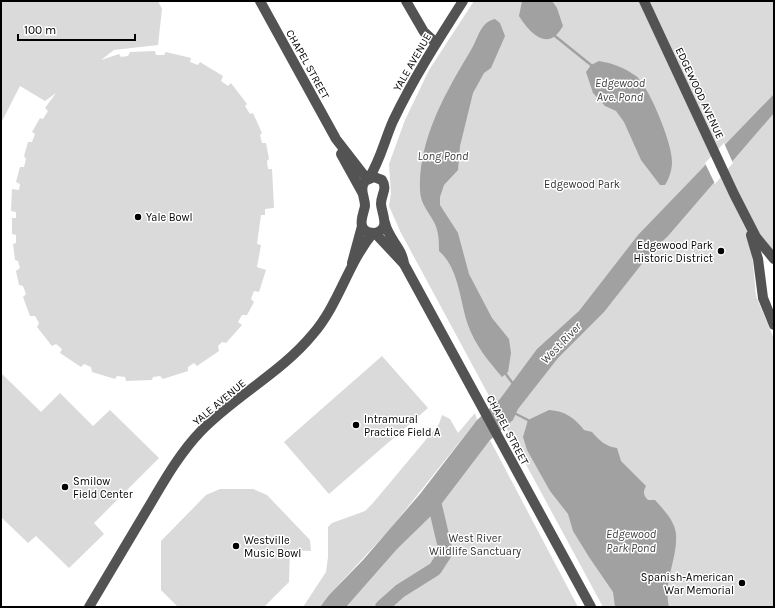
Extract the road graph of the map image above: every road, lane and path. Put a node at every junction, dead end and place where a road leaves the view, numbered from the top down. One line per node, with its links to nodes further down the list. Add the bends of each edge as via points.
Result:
1 (260, 1): 7 (street, CHAPEL STREET)
2 (406, 1): 5 (street, via 424,32)
3 (463, 1): 5 (street, YALE AVENUE)
4 (644, 1): 11 (street, EDGEWOOD AVENUE)
5 (436, 43): 6 (street, YALE AVENUE)
6 (386, 138): 8 (street, YALE AVENUE); 9 (street, YALE AVENUE)
7 (336, 139): 8 (street, CHAPEL STREET); 10 (street, CHAPEL STREET, via 343,160)
8 (368, 179): 9 (street, via 374,177); 10 (street, YALE AVENUE, via 363,183)
9 (382, 180): 12 (street, YALE AVENUE, via 385,189 381,202)
10 (362, 192): 13 (street, YALE AVENUE, via 365,203)
11 (734, 194): 15 (street, EDGEWOOD AVENUE, via 756,237); 18 (street, EDGEWOOD AVENUE, via 755,247 763,298)
12 (385, 223): 14 (street, YALE AVENUE, via 382,230); 16 (street, CHAPEL STREET, via 387,231 403,253)
13 (362, 226): 14 (street, CHAPEL STREET); 17 (street, YALE AVENUE, via 353,252)
14 (374, 233): 16 (street, CHAPEL STREET); 17 (street, YALE AVENUE)
15 (774, 259)
16 (404, 264): 20 (street, CHAPEL STREET)
17 (351, 269): 19 (street, YALE AVENUE, via 324,321 302,347 271,376 221,413 180,457)
18 (774, 325)
19 (89, 607)
20 (591, 607)

